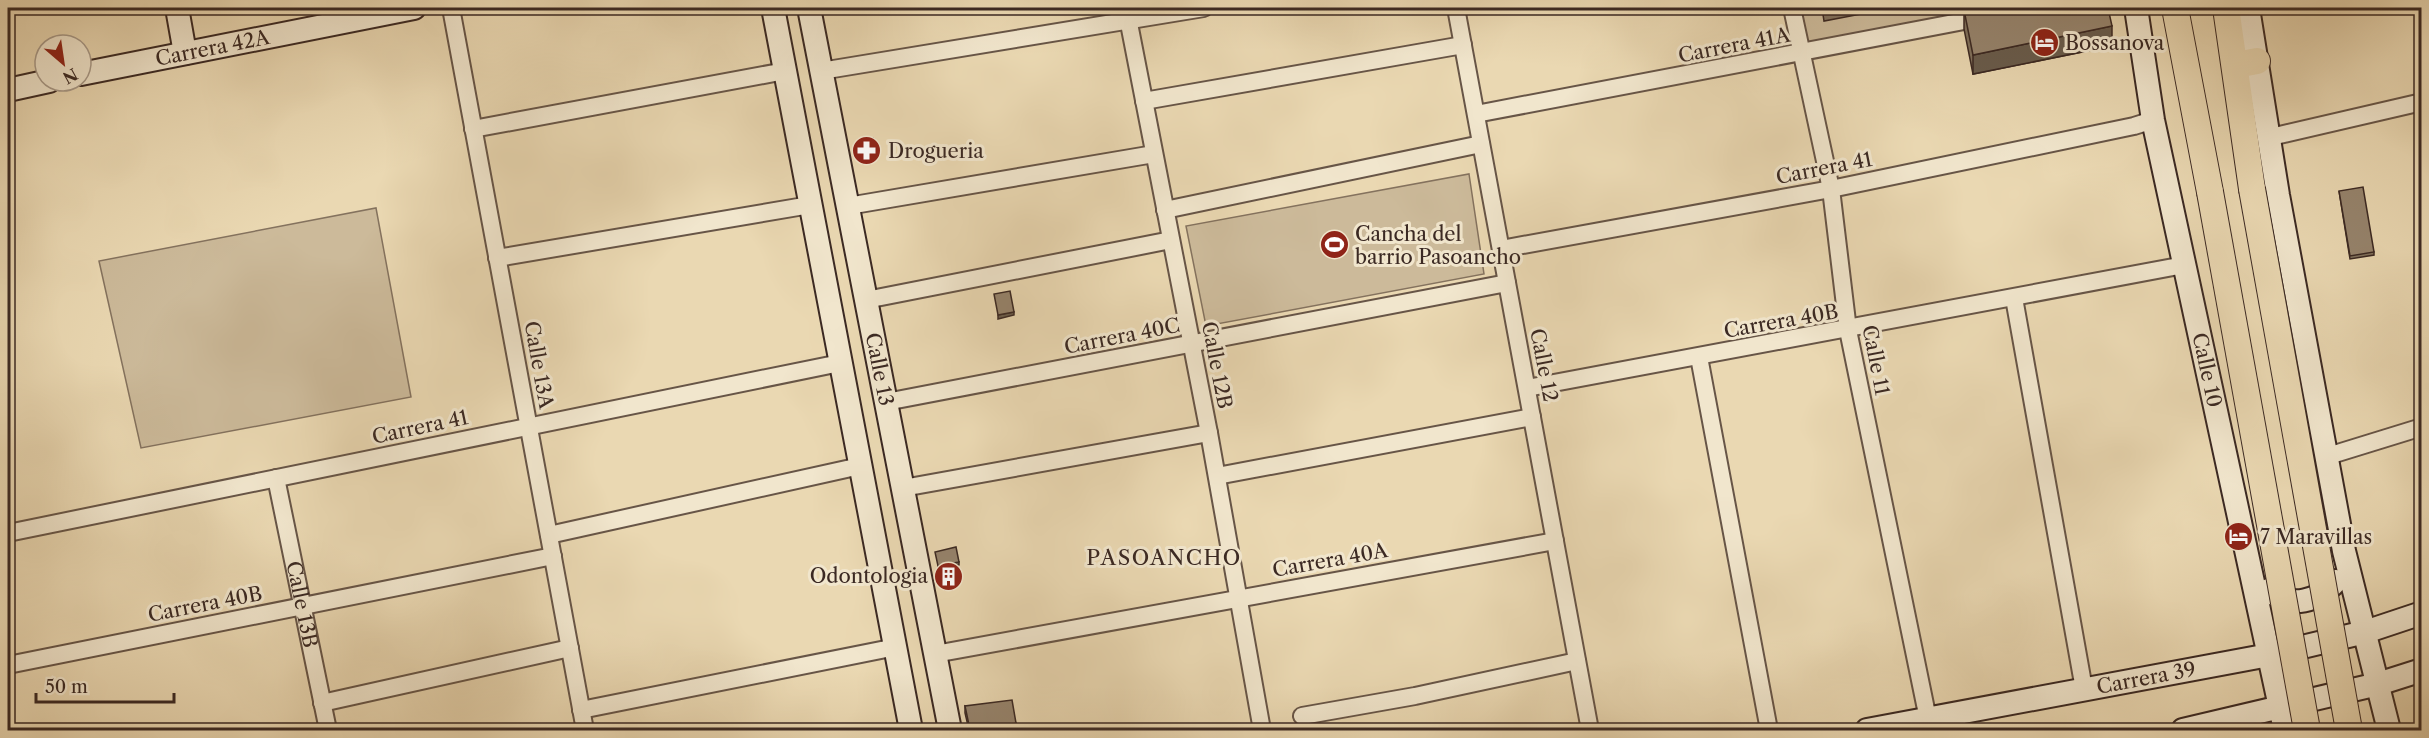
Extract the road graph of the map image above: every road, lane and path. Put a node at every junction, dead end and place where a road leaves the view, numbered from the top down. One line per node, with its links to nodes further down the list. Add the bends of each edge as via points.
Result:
1 (177, 8): 17 (main road)
2 (414, 8): 17 (main road, Carrera 42A)
3 (451, 8): 30 (street, Calle 13A)
4 (773, 8): 21 (main road, Calle 13)
5 (809, 8): 22 (main road, Calle 13)
6 (1204, 8): 14 (street)
7 (1456, 8): 16 (street, Calle 12)
8 (1792, 8): 18 (street, Calle 11)
9 (2136, 8): 29 (main road, Calle 10)
10 (2157, 8): 25 (main road, via 2160,26)
11 (2175, 8): 25 (main road, Calle 10)
12 (2226, 8): 19 (main road)
13 (2248, 8): 19 (main road)
14 (1127, 14): 22 (street); 26 (street, Calle 12B)
15 (2000, 14): 18 (street, Carrera 41A)
16 (1463, 45): 26 (street); 28 (street, Calle 12)
17 (185, 52): 20 (main road, Carrera 42A)
18 (1802, 54): 28 (street, Carrera 41A); 34 (street, Calle 11)
19 (2246, 63): 31 (main road); 97 (main road, bridge, via 2252,189)
20 (93, 71)
21 (785, 71): 30 (street); 35 (main road, Calle 13)
22 (821, 71): 36 (main road, Calle 13)
23 (33, 85): 24 (main road)
24 (8, 90)
25 (2191, 95): 96 (main road, Calle 10, bridge)
26 (1144, 101): 33 (street, Calle 12B)
27 (2421, 102): 31 (street)
28 (1476, 114): 32 (street, Calle 12)
29 (2153, 120): 34 (street, Carrera 41); 41 (main road, Calle 10)
30 (473, 129): 40 (street, Calle 13A)
31 (2271, 137): 55 (main road, via 2278,195)
32 (1481, 144): 37 (street); 39 (street, Calle 12)
33 (1154, 154): 36 (street); 37 (street, Calle 12B)
34 (1831, 189): 39 (street, Carrera 41); 45 (street, Calle 11)
35 (810, 205): 40 (street); 48 (main road, Calle 13)
36 (848, 206): 44 (main road, Calle 13)
37 (1165, 210): 38 (street, Calle 12B)
38 (1171, 240): 44 (street); 46 (street, Calle 12B)
39 (1501, 249): 42 (street, Calle 12)
40 (497, 258): 52 (street, Calle 13A)
41 (2184, 265): 43 (street, Carrera 40B); 65 (main road, Calle 10)
42 (1507, 283): 46 (street, Carrera 40C); 49 (street, Calle 12)
43 (2014, 298): 45 (street, Carrera 40B); 78 (street)
44 (866, 300): 50 (main road, Calle 13)
45 (1848, 330): 47 (street, Carrera 40B); 84 (street, Calle 11)
46 (1191, 344): 50 (street, Carrera 40C); 54 (street, Calle 12B)
47 (1699, 357): 49 (street, Carrera 40B); 92 (street)
48 (840, 363): 52 (street, Carrera 41); 56 (main road, Calle 13)
49 (1527, 388): 51 (street, Calle 12)
50 (886, 402): 59 (main road, Calle 13)
51 (1532, 417): 57 (street); 62 (street, Calle 12)
52 (529, 427): 58 (street, Carrera 41); 61 (street, Calle 13A)
53 (2421, 427): 55 (street)
54 (1209, 433): 57 (street, Calle 12B); 59 (street)
55 (2328, 456): 63 (main road)
56 (860, 466): 61 (street); 70 (main road, Calle 13)
57 (1217, 476): 66 (street, Calle 12B)
58 (276, 478): 60 (street, Carrera 41); 67 (street, Calle 13B)
59 (903, 488): 72 (main road, Calle 13)
60 (8, 533)
61 (549, 535): 64 (street, Calle 13A)
62 (1555, 542): 66 (street, Carrera 40A); 74 (street, Calle 12)
63 (2344, 551): 65 (main road, via 2337,581 2309,601 2275,596 2262,584); 69 (main road)
64 (553, 556): 67 (street, Carrera 40B); 71 (street, Calle 13A)
65 (2249, 562): 73 (main road, Calle 10)
66 (1239, 598): 72 (street, Carrera 40A); 90 (street, Calle 12B)
67 (302, 606): 75 (street, Carrera 40B); 80 (street, Calle 13B)
68 (2421, 614): 69 (main road, Carrera 39)
69 (2365, 632): 73 (main road, Carrera 39); 77 (main road)
70 (896, 647): 82 (street); 88 (main road, Calle 13)
71 (570, 648): 80 (street); 82 (street, Calle 13A)
72 (935, 654): 89 (main road, Calle 13)
73 (2269, 655): 78 (main road, Carrera 39); 79 (main road, via 2290,683 2306,692); 81 (main road, Calle 10)
74 (1577, 661): 83 (street); 91 (street, Calle 12)
75 (8, 665)
76 (2421, 670): 77 (main road)
77 (2378, 684): 79 (main road); 98 (main road)
78 (2084, 688): 84 (main road, Carrera 39)
79 (2340, 694): 81 (main road)
80 (322, 703): 86 (street, Calle 13B)
81 (2280, 708): 85 (main road); 95 (main road, Calle 10)
82 (581, 710): 87 (street, Calle 13A)
83 (1302, 716)
84 (1928, 719): 93 (main road, Carrera 39)
85 (2224, 727): 94 (main road)
86 (328, 730)
87 (585, 730)
88 (911, 730)
89 (950, 730)
90 (1262, 730)
91 (1590, 730)
92 (1770, 730)
93 (1867, 730)
94 (2183, 730)
95 (2285, 730)
96 (2307, 730)
97 (2349, 730)
98 (2389, 730)

